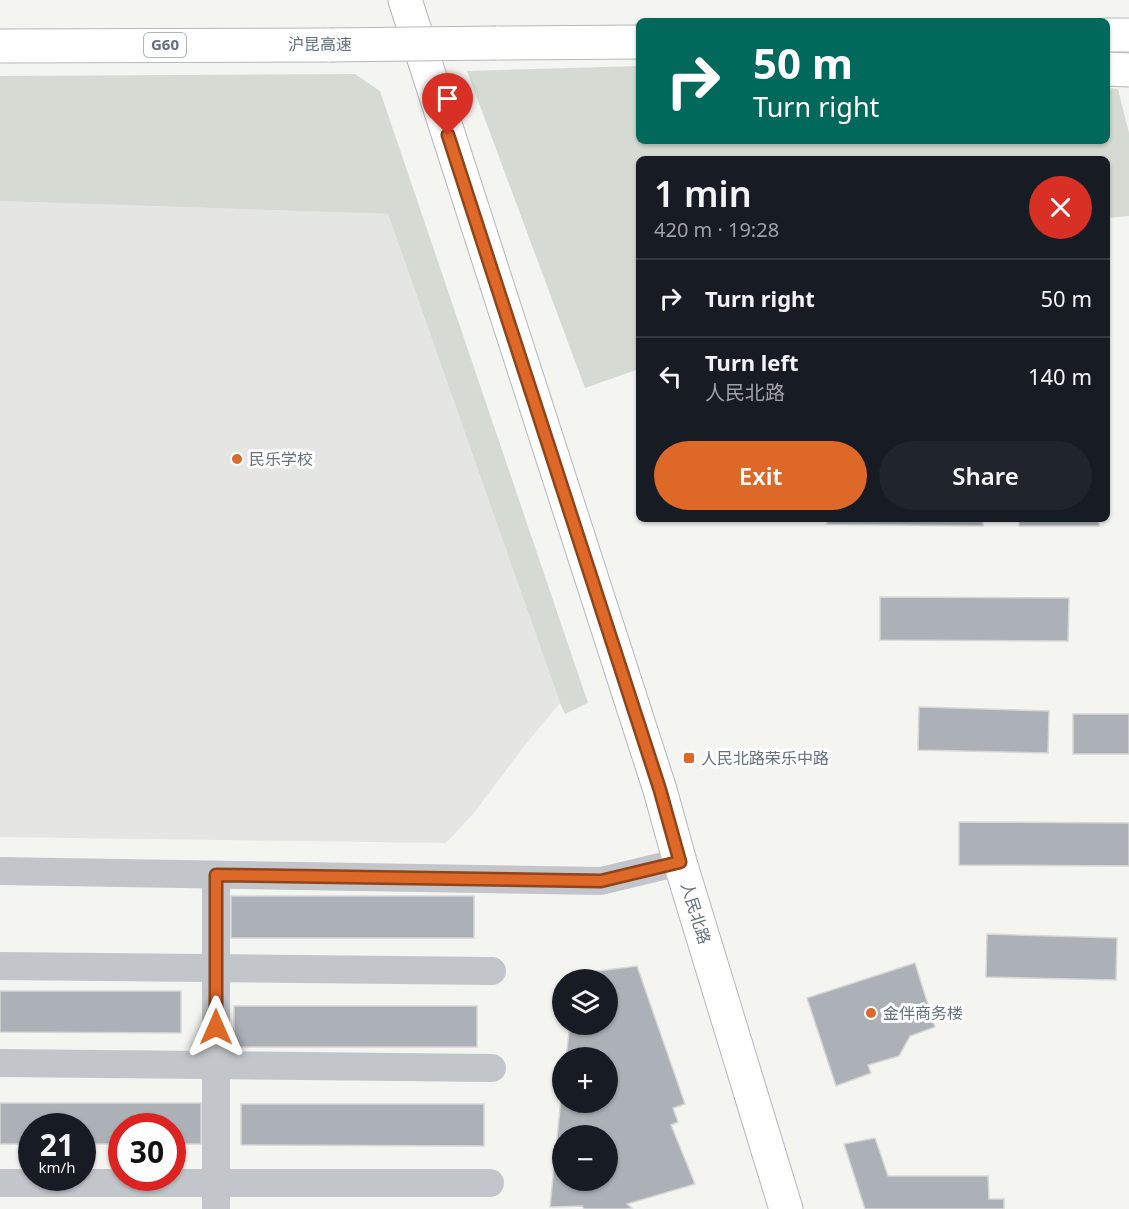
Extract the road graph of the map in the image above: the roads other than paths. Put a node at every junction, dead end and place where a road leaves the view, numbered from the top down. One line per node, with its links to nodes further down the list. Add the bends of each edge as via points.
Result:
1 (405, 0): 8 (main road, 人民北路)
2 (1110, 35): 3 (main road)
3 (1129, 35)
4 (636, 42): 5 (main road, 沪昆高速 / G60, bridge)
5 (0, 46)
6 (1110, 69): 7 (main road)
7 (1129, 70)
8 (680, 862): 10 (street, via 601,881); 20 (main road, 人民北路)
9 (0, 871): 10 (street)
10 (216, 875): 12 (street)
11 (0, 966): 12 (street)
12 (216, 969): 13 (street); 15 (street)
13 (492, 972)
14 (0, 1063): 15 (street)
15 (216, 1065): 16 (street); 19 (street)
16 (492, 1068)
17 (0, 1183): 19 (street)
18 (490, 1183): 19 (street)
19 (216, 1196)
20 (786, 1209)

